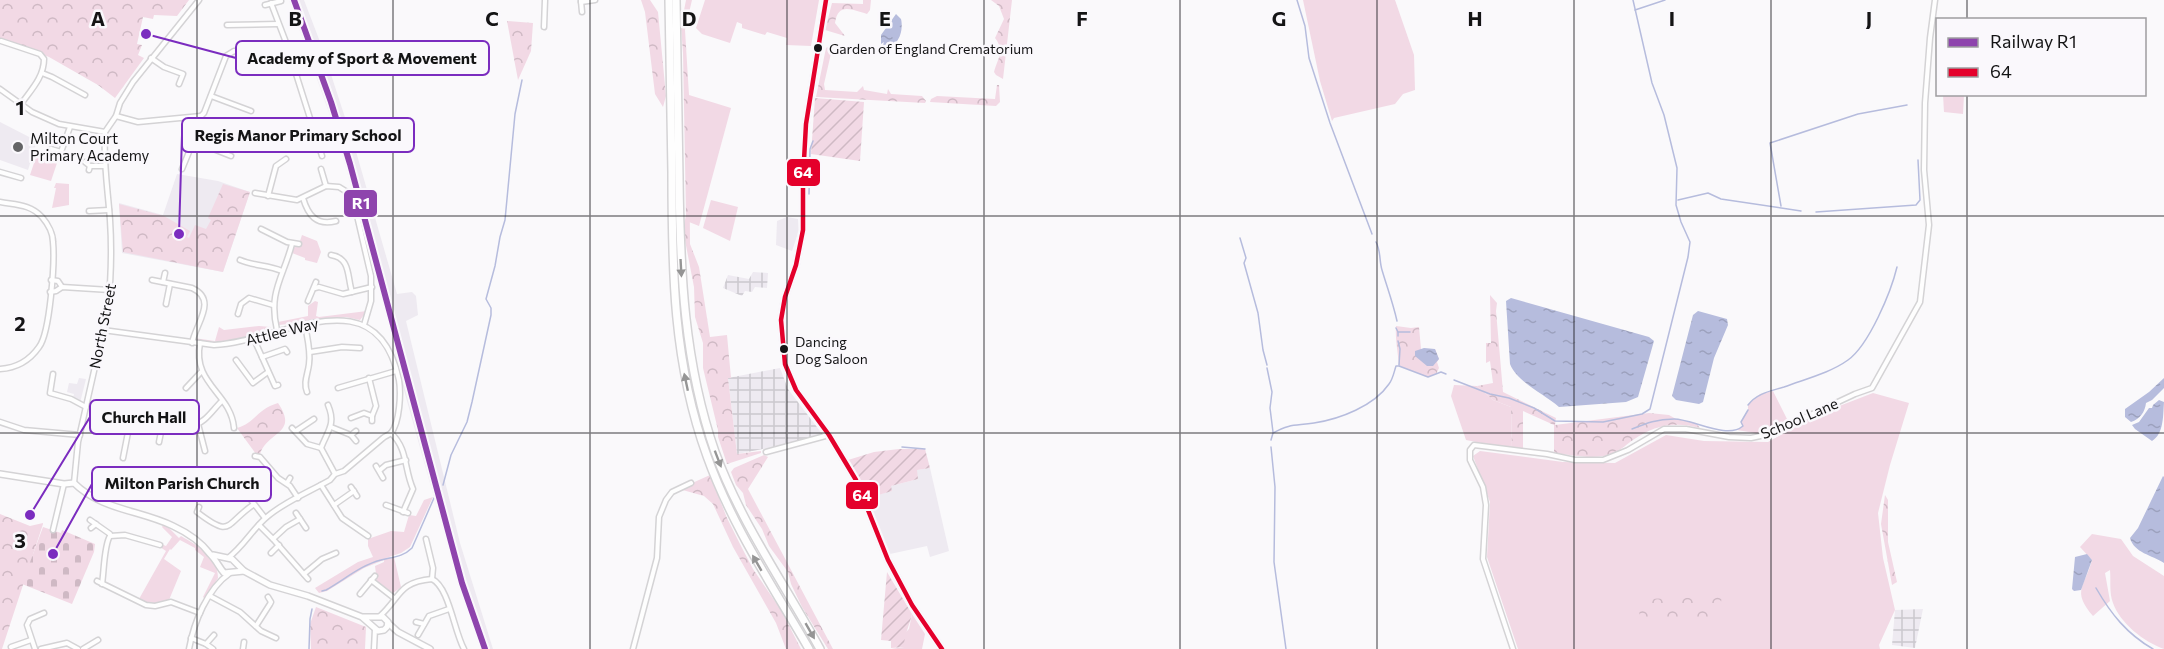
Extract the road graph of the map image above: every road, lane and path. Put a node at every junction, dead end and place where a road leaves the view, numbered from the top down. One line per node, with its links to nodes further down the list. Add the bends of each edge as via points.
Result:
1 (199, 0): 17 (street)
2 (545, 0): 15 (street)
3 (595, 0): 9 (street)
4 (669, 0): 214 (highway, one-way to 4, via 730,513 706,454 682,362 672,266)
5 (676, 0): 215 (highway, one-way to 215, via 680,254 685,321 696,385 715,452 738,508)
6 (826, 0): 113 (street, via 806,124 803,230 781,320 785,364 791,381)
7 (1935, 0): 217 (street, School Lane, via 1925,103 1924,170 1929,225 1922,291 1920,302 1872,388 1770,434 1729,437 1664,429 1604,460 1575,460 1474,445 1470,460 1483,487 1486,506 1484,559)
8 (281, 1): 10 (street)
9 (581, 1): 12 (street)
10 (271, 3): 11 (street); 13 (street)
11 (265, 5)
12 (582, 12)
13 (278, 24): 14 (street); 18 (street, via 289,53)
14 (227, 25)
15 (544, 27)
16 (1, 41): 19 (street, via 42,55)
17 (151, 58): 20 (street, via 183,74); 26 (street, via 123,97)
18 (287, 65): 23 (street, via 230,52); 28 (street, via 296,74)
19 (42, 73): 22 (street); 24 (street)
20 (179, 84)
21 (0, 89): 24 (street)
22 (85, 95)
23 (211, 96): 25 (street); 27 (street)
24 (21, 104): 29 (street)
25 (251, 111)
26 (116, 116): 27 (street, via 138,122); 30 (street)
27 (201, 116): 31 (street)
28 (313, 126): 32 (street); 35 (street)
29 (70, 127): 30 (street); 33 (street, via 61,152)
30 (105, 132): 38 (street, North Street)
31 (193, 141): 34 (street); 39 (street)
32 (272, 143)
33 (51, 149)
34 (231, 156)
35 (322, 156)
36 (286, 159): 45 (street, via 278,163)
37 (85, 162): 38 (street, via 90,168)
38 (105, 165): 48 (street, North Street)
39 (182, 169)
40 (321, 169): 43 (street)
41 (0, 172): 42 (street)
42 (21, 178)
43 (326, 186): 46 (street); 64 (street, via 339,187 351,198)
44 (255, 193): 45 (street)
45 (268, 196): 46 (street)
46 (303, 198): 50 (street, via 312,218)
47 (1, 203): 58 (street, via 22,204 46,223 53,242)
48 (109, 210): 49 (street); 66 (street, North Street)
49 (89, 212)
50 (336, 221)
51 (261, 229): 52 (street)
52 (292, 244): 53 (street); 56 (street)
53 (298, 244)
54 (331, 255): 68 (street, via 348,267)
55 (240, 260): 56 (street)
56 (282, 271): 71 (street)
57 (165, 273): 60 (street)
58 (51, 280): 63 (street); 67 (street)
59 (152, 280): 60 (street)
60 (162, 282): 62 (street)
61 (316, 282): 65 (street)
62 (170, 284): 70 (street); 78 (street, via 197,290 204,298 204,312)
63 (62, 287): 66 (street); 67 (street)
64 (372, 287): 68 (street); 74 (street)
65 (315, 288): 68 (street, via 336,295); 69 (street)
66 (110, 290): 75 (street, North Street)
67 (50, 292): 85 (street, via 47,329 39,348 23,362)
68 (352, 292)
69 (308, 301)
70 (166, 304)
71 (273, 305): 72 (street, via 249,298 241,304); 76 (street)
72 (238, 314)
73 (305, 325): 74 (street, Attlee Way, via 337,320); 76 (street, Attlee Way); 82 (street)
74 (364, 325): 86 (street, via 383,341)
75 (103, 330): 78 (street, Attlee Way); 99 (street, North Street)
76 (277, 330): 77 (street, Attlee Way)
77 (253, 337): 79 (street, Attlee Way, via 230,345); 83 (street)
78 (192, 343): 79 (street, Attlee Way)
79 (200, 344): 87 (street)
80 (360, 348): 82 (street, via 354,344)
81 (286, 352): 83 (street, via 285,349)
82 (310, 352): 96 (street)
83 (262, 357): 88 (street)
84 (236, 360): 88 (street, via 254,383)
85 (0, 369)
86 (396, 371): 90 (street); 110 (street, via 401,395)
87 (201, 372): 94 (street); 97 (street)
88 (268, 372): 92 (street, via 275,386)
89 (53, 374): 99 (street, via 50,393)
90 (369, 378): 93 (street); 100 (street, via 376,406)
91 (342, 380): 93 (street)
92 (279, 384)
93 (344, 386): 95 (street)
94 (186, 388)
95 (339, 388)
96 (307, 392)
97 (222, 401): 106 (street); 108 (street, via 233,416)
98 (328, 405): 107 (street)
99 (86, 407): 111 (street, North Street)
100 (372, 416): 102 (street, via 364,413); 104 (street)
101 (164, 417): 106 (street, via 191,426); 115 (street); 120 (street, via 145,409 132,412)
102 (351, 418)
103 (314, 419): 116 (street, via 294,430 307,444)
104 (372, 421)
105 (0, 422): 111 (street, via 24,430)
106 (198, 424): 117 (street)
107 (331, 427): 112 (street); 116 (street)
108 (234, 428)
109 (356, 431): 112 (street)
110 (391, 433): 121 (street, via 400,443); 123 (street)
111 (80, 435): 127 (street, North Street)
112 (351, 435): 114 (street)
113 (829, 435): 118 (street); 216 (street, via 856,480 879,542 904,592)
114 (356, 441)
115 (159, 442)
116 (321, 448): 123 (street)
117 (205, 451)
118 (766, 452)
119 (255, 456): 128 (street)
120 (123, 458)
121 (406, 460): 125 (street, via 378,468); 138 (street, via 413,489 405,512)
122 (0, 474): 130 (street)
123 (335, 474): 133 (street)
124 (290, 478): 128 (street)
125 (383, 478)
126 (221, 481): 131 (street); 132 (street); 136 (street, via 234,478)
127 (74, 483): 130 (street); 160 (street, via 111,506 173,526)
128 (287, 483): 135 (street)
129 (691, 483): 213 (street, via 672,492 659,517 657,558)
130 (64, 484): 150 (street)
131 (217, 485)
132 (225, 485)
133 (321, 485): 135 (street); 137 (street)
134 (357, 496): 137 (street, via 352,489)
135 (298, 498): 141 (street)
136 (253, 505): 139 (street, via 225,527); 141 (street)
137 (334, 505): 149 (street, via 342,518)
138 (386, 505)
139 (197, 512)
140 (296, 513): 142 (street)
141 (265, 518): 146 (street)
142 (300, 519): 148 (street); 153 (street)
143 (90, 520): 144 (street)
144 (96, 524): 147 (street); 151 (street)
145 (360, 524): 149 (street)
146 (259, 525): 153 (street); 157 (street)
147 (91, 528)
148 (306, 528)
149 (357, 529): 152 (street)
150 (52, 530)
151 (110, 536): 155 (street, via 125,535); 175 (street, via 105,545)
152 (368, 536)
153 (273, 539): 156 (street)
154 (426, 539): 158 (street)
155 (160, 545)
156 (279, 545): 161 (street); 168 (street)
157 (241, 547): 163 (street); 164 (street)
158 (428, 547): 159 (street); 171 (street)
159 (422, 549)
160 (209, 552): 163 (street); 165 (street)
161 (271, 553)
162 (336, 553): 168 (street)
163 (227, 559): 164 (street); 165 (street, via 221,562)
164 (235, 563): 166 (street); 167 (street)
165 (221, 568): 167 (street, via 224,573); 174 (street)
166 (244, 571): 167 (street); 184 (street, via 270,585)
167 (231, 572): 174 (street)
168 (304, 574): 170 (street)
169 (375, 576): 172 (street)
170 (308, 579)
171 (432, 579): 179 (street, via 413,582); 181 (street, via 442,588)
172 (371, 580): 176 (street); 179 (street)
173 (97, 581): 175 (street)
174 (219, 582): 177 (street)
175 (102, 584): 183 (street, via 146,605 171,602)
176 (360, 594)
177 (210, 596): 183 (street); 189 (street)
178 (268, 597): 189 (street, via 271,602)
179 (394, 598): 180 (street)
180 (390, 604): 185 (street); 186 (street)
181 (449, 609): 188 (street, via 432,614); 203 (street, via 456,635)
182 (44, 613): 197 (street, via 30,619)
183 (200, 613): 195 (street)
184 (362, 616): 185 (street); 190 (street)
185 (378, 617): 186 (street); 190 (street)
186 (387, 621): 191 (street); 192 (street)
187 (416, 622): 188 (street)
188 (424, 624): 194 (street)
189 (256, 626): 196 (street)
190 (374, 627): 191 (street); 200 (street)
191 (384, 630): 192 (street); 200 (street)
192 (398, 632): 212 (street)
193 (214, 635): 201 (street)
194 (418, 636)
195 (191, 638): 201 (street); 208 (street)
196 (276, 639)
197 (30, 640): 202 (street); 204 (street)
198 (98, 640): 207 (street)
199 (244, 642): 210 (street)
200 (375, 642): 211 (street)
201 (206, 644): 209 (street)
202 (11, 647)
203 (464, 647)
204 (34, 649)
205 (41, 649): 206 (street, via 67,642)
206 (78, 649)
207 (83, 649)
208 (189, 649)
209 (213, 649)
210 (243, 649)
211 (374, 649)
212 (430, 649)
213 (633, 649)
214 (809, 649)
215 (820, 649)
216 (942, 649)
217 (1513, 649)

